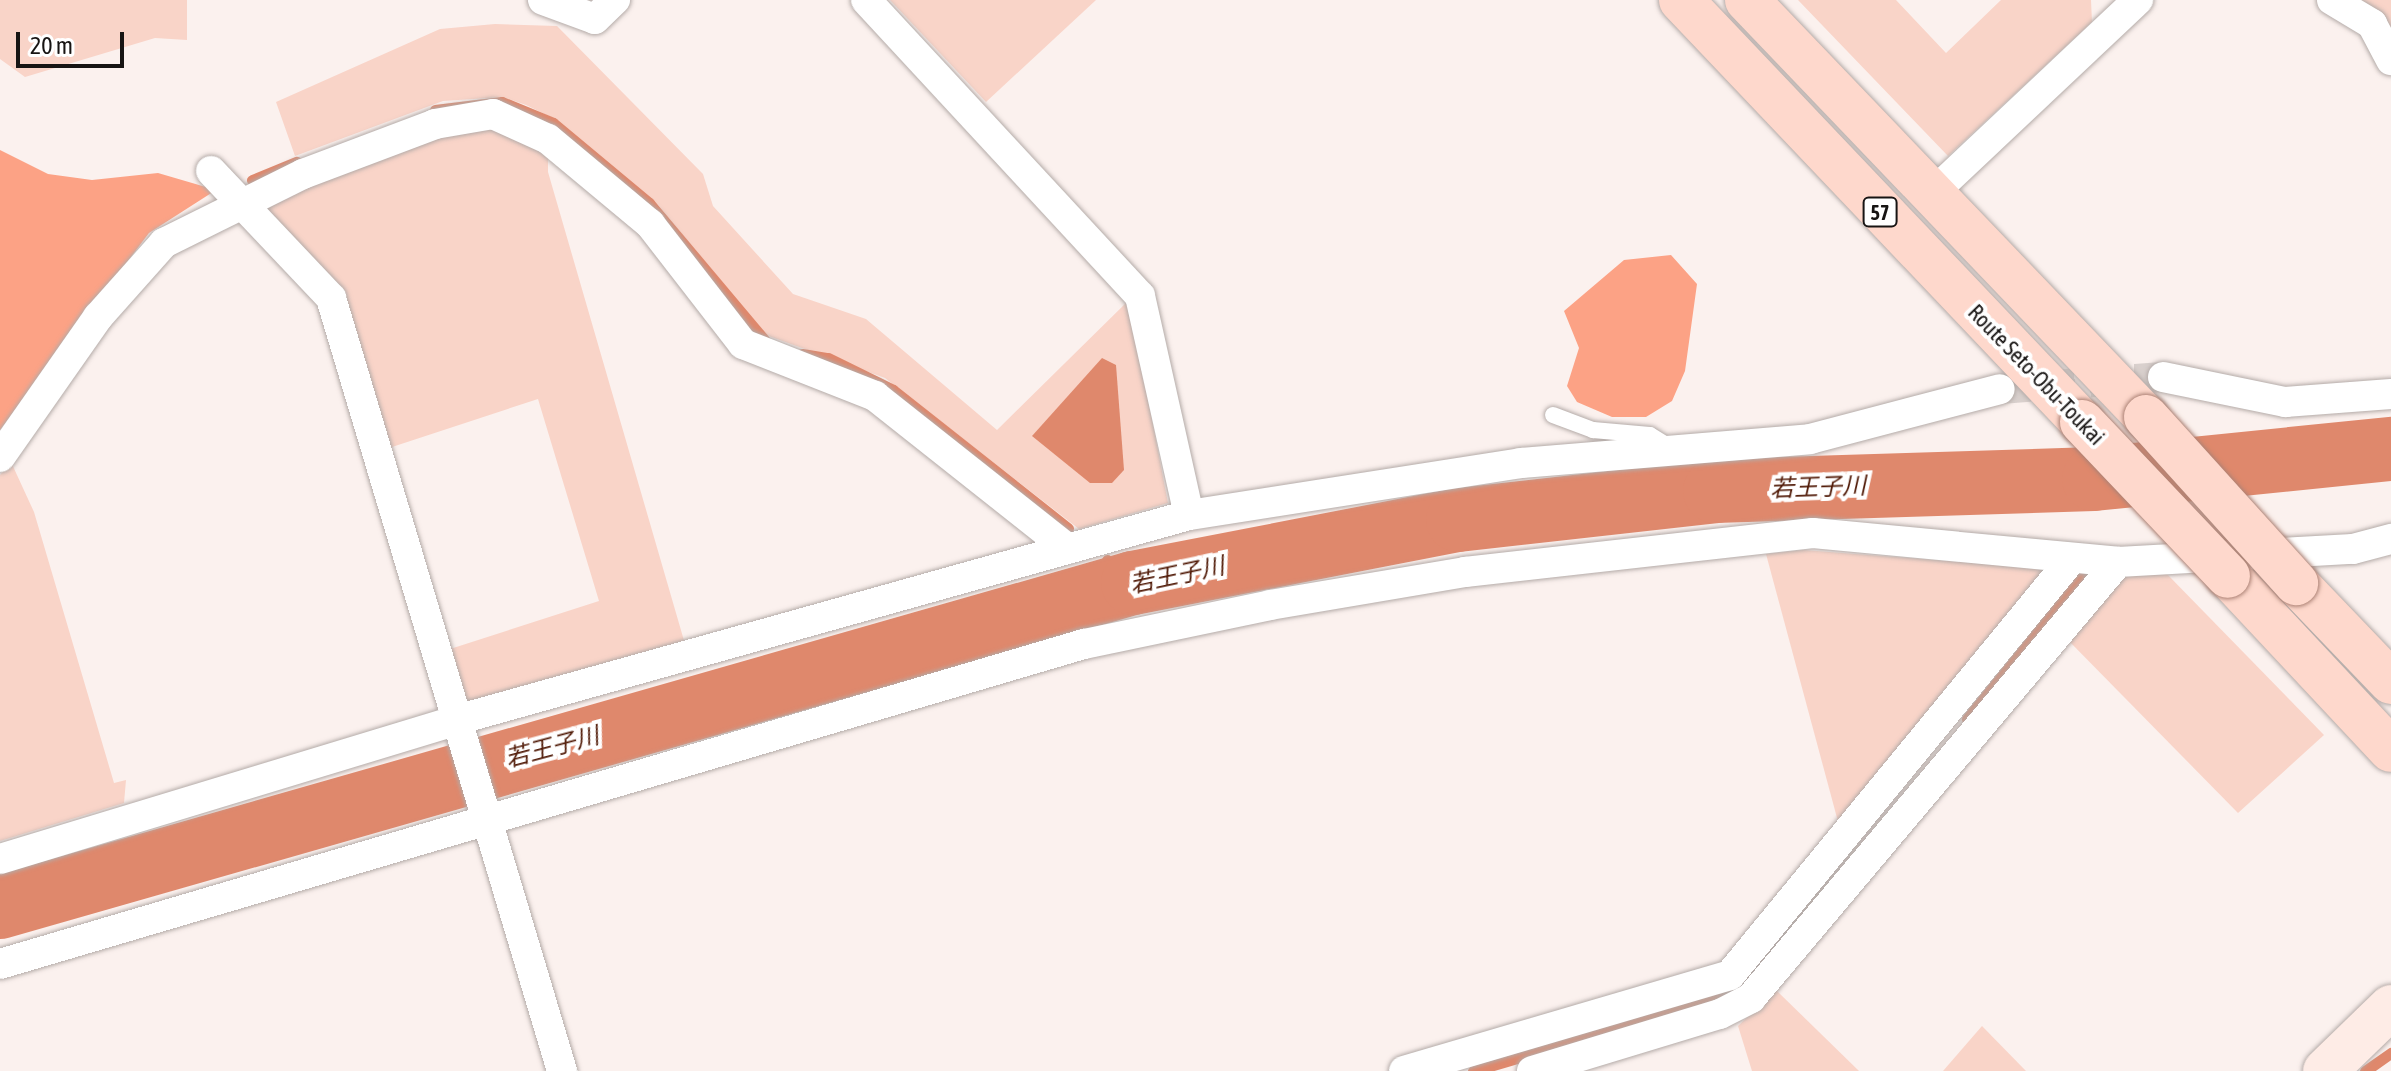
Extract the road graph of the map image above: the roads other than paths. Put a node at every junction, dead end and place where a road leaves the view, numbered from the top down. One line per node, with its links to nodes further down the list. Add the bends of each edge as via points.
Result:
1 (543, 0): 2 (street, via 595,19)
2 (615, 0)
3 (866, 0): 18 (street, via 1140,296)
4 (1681, 0): 25 (main road, Route Seto-Obu-Toukai / 57, bridge)
5 (1747, 0): 10 (main road, 57)
6 (2332, 0): 8 (street, via 2372,24)
7 (2122, 5): 10 (street)
8 (2391, 60)
9 (211, 171): 11 (street)
10 (1933, 193): 23 (main road, 57, bridge)
11 (244, 201): 17 (street, via 164,243 98,317); 20 (street, via 447,120 493,114 521,123 650,224 743,344 875,396); 24 (street, via 331,298)
12 (2163, 377): 14 (street, via 2285,402)
13 (2000, 389): 16 (street, via 1810,439)
14 (2391, 394)
15 (1553, 415): 16 (lane, via 1593,430 1650,435)
16 (1678, 452): 18 (street, via 1521,463)
17 (0, 457)
18 (1189, 515): 20 (street)
19 (2391, 539): 22 (street, via 2353,549)
20 (1068, 549): 24 (street)
21 (2070, 561): 22 (street); 26 (street, via 1813,533 1465,572 1084,644); 31 (street, via 1730,975)
22 (2118, 562): 32 (street, via 1751,998 1720,1014)
23 (2391, 682)
24 (460, 719): 26 (street); 27 (street)
25 (2391, 750)
26 (487, 819): 28 (street); 30 (street)
27 (0, 859)
28 (0, 964)
29 (2391, 1007): 33 (street)
30 (562, 1071)
31 (1404, 1071)
32 (1532, 1071)
33 (2325, 1071)

